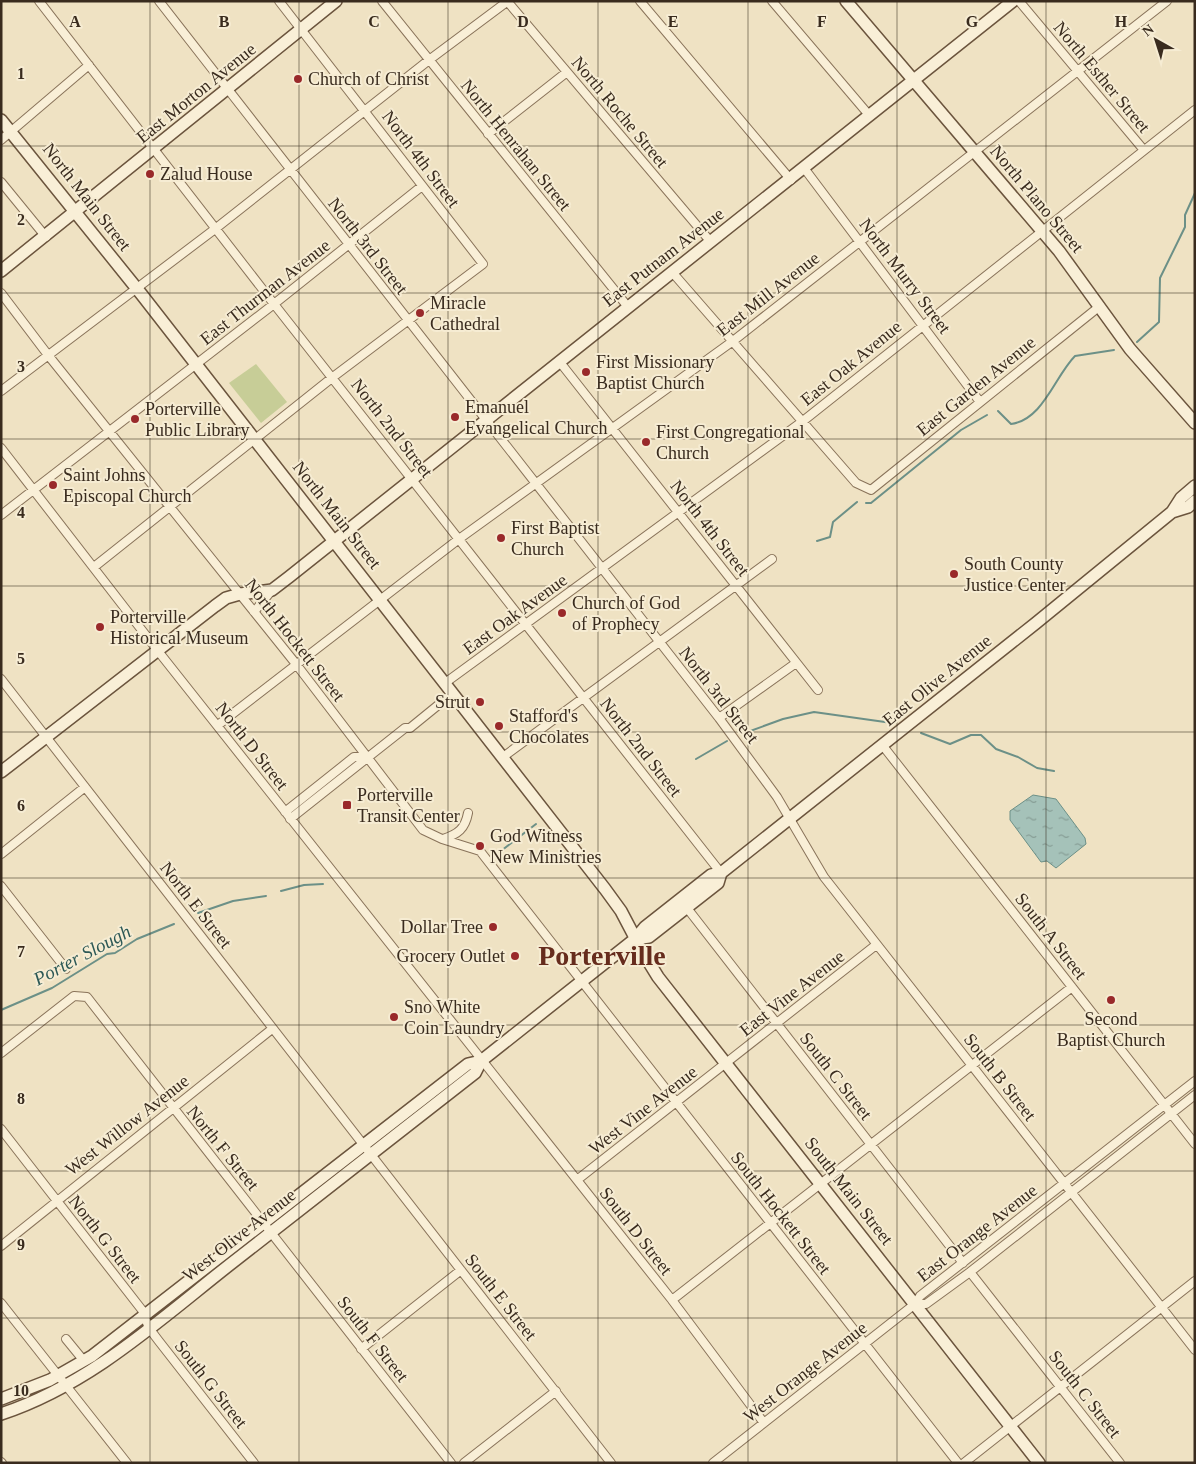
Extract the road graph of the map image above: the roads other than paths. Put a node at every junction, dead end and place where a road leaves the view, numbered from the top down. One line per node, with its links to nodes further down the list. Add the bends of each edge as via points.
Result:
1 (39, 1): 15 (street, North 2nd Street)
2 (159, 1): 19 (street, North 3rd Street)
3 (279, 1): 13 (street, North 4th Street)
4 (336, 1): 13 (main road, East Morton Avenue)
5 (382, 1): 14 (street, North Henrahan Street)
6 (507, 1): 14 (street); 17 (street, North Roche Street)
7 (640, 1): 32 (street)
8 (772, 1): 22 (street)
9 (846, 1): 18 (main road, North Plano Street)
10 (1013, 1): 18 (main road, East Putnam Avenue)
11 (1019, 1): 16 (street, North Esther Street)
12 (1167, 1): 16 (street, East Mill Avenue)
13 (302, 30): 19 (main road, East Morton Avenue); 20 (street, North 4th Street)
14 (429, 60): 20 (street); 25 (street, North Henrahan Street)
15 (90, 65): 24 (street); 27 (street, North 2nd Street)
16 (1078, 70): 28 (street, North Esther Street); 29 (street, East Mill Avenue)
17 (567, 72): 25 (street); 39 (street, North Roche Street)
18 (914, 81): 22 (main road, East Putnam Avenue); 29 (main road, North Plano Street)
19 (229, 89): 27 (main road, East Morton Avenue); 31 (street, North 3rd Street)
20 (365, 110): 31 (street); 34 (street, North 4th Street)
21 (1195, 110): 28 (street, East Oak Avenue)
22 (869, 116): 30 (main road, East Putnam Avenue)
23 (1, 120): 24 (main road, North Main Street)
24 (12, 131): 26 (street); 35 (main road, North Main Street)
25 (488, 134): 48 (street, North Henrahan Street)
26 (1, 140)
27 (154, 149): 35 (main road, East Morton Avenue); 36 (street, North 2nd Street)
28 (1144, 150): 37 (street, East Oak Avenue)
29 (974, 152): 37 (main road, North Plano Street); 40 (street, East Mill Avenue)
30 (804, 168): 32 (main road, East Putnam Avenue); 40 (street, North Murry Street)
31 (290, 170): 36 (street); 41 (street, North 3rd Street)
32 (791, 180): 39 (main road, East Putnam Avenue)
33 (1, 182): 38 (street)
34 (422, 186): 41 (street, East Thurman Avenue); 49 (street, North 4th Street, via 483,264)
35 (77, 212): 38 (main road, East Morton Avenue); 44 (main road, North Main Street)
36 (216, 229): 44 (street); 46 (street, North 2nd Street)
37 (1041, 231): 47 (main road, North Plano Street); 50 (street, East Oak Avenue)
38 (46, 237): 42 (main road, East Morton Avenue)
39 (710, 241): 43 (main road, East Putnam Avenue)
40 (861, 242): 50 (street, North Murry Street); 51 (street, East Mill Avenue)
41 (348, 245): 46 (street, East Thurman Avenue); 49 (street, North 3rd Street)
42 (1, 271)
43 (672, 272): 48 (main road, East Putnam Avenue); 51 (street)
44 (137, 289): 52 (street); 54 (main road, North Main Street)
45 (1, 293): 52 (street, North Hockett Street)
46 (274, 304): 54 (street, East Thurman Avenue); 55 (street, North 2nd Street)
47 (1100, 306): 57 (street, East Garden Avenue); 60 (main road, North Plano Street, via 1130,349)
48 (628, 307): 53 (main road, East Putnam Avenue)
49 (408, 322): 55 (street); 58 (street, North 3rd Street)
50 (922, 325): 57 (street, North Murry Street); 59 (street, East Oak Avenue)
51 (733, 341): 59 (street); 61 (street, East Mill Avenue)
52 (48, 355): 56 (street); 62 (street, North Hockett Street)
53 (559, 361): 58 (main road, East Putnam Avenue); 61 (street, North 4th Street)
54 (197, 364): 62 (street, East Thurman Avenue); 63 (main road, North Main Street)
55 (333, 377): 63 (street); 65 (street, North 2nd Street)
56 (1, 391)
57 (980, 402): 59 (street, East Garden Avenue, via 871,490 856,483)
58 (486, 420): 65 (main road, East Putnam Avenue); 66 (street, North 3rd Street)
59 (802, 421): 71 (street, East Oak Avenue)
60 (1195, 423)
61 (612, 427): 66 (street, East Mill Avenue); 71 (street, North 4th Street)
62 (110, 431): 68 (street, East Thurman Avenue); 70 (street, North Hockett Street)
63 (256, 440): 70 (street); 75 (main road, North Main Street)
64 (1, 448): 68 (street, North D Street)
65 (413, 480): 74 (street, North 2nd Street); 75 (main road, East Putnam Avenue)
66 (535, 484): 74 (street, East Mill Avenue); 78 (street, North 3rd Street)
67 (1195, 486): 72 (main road, East Olive Avenue, via 1181,498)
68 (35, 490): 73 (street, East Thurman Avenue); 77 (street, North D Street)
69 (1195, 501): 72 (main road, East Olive Avenue)
70 (170, 506): 77 (street); 81 (street, North Hockett Street)
71 (677, 512): 78 (street, East Oak Avenue); 79 (street, North 4th Street)
72 (1172, 512): 97 (main road, East Olive Avenue)
73 (1, 515)
74 (459, 539): 82 (street, East Mill Avenue); 84 (street, North 2nd Street)
75 (335, 541): 80 (main road, East Putnam Avenue); 82 (main road, North Main Street)
76 (772, 559): 79 (street)
77 (94, 566): 86 (street, North D Street)
78 (602, 569): 84 (street, East Oak Avenue); 85 (street, North 3rd Street)
79 (735, 584): 85 (street); 88 (street, North 4th Street)
80 (272, 590): 81 (main road); 83 (street)
81 (240, 594): 83 (street, North Hockett Street); 86 (main road, via 226,598)
82 (380, 599): 87 (street, East Mill Avenue); 90 (main road, North Main Street)
83 (254, 612): 87 (street, North Hockett Street)
84 (527, 624): 90 (street, East Oak Avenue); 93 (street, North 2nd Street)
85 (660, 642): 93 (street); 94 (street, North 3rd Street)
86 (158, 651): 95 (street, North D Street); 96 (main road)
87 (296, 664): 95 (street, East Mill Avenue); 98 (street, North Hockett Street)
88 (796, 664): 91 (street, North 4th Street); 94 (street)
89 (1, 680): 96 (street, North E Street)
90 (446, 683): 92 (main road, North Main Street)
91 (818, 690)
92 (454, 693): 98 (street); 99 (main road, North Main Street)
93 (583, 698): 99 (street); 108 (street, North 2nd Street)
94 (719, 718): 104 (street, North 3rd Street)
95 (218, 725): 102 (street, North D Street)
96 (46, 736): 100 (main road); 101 (street, North E Street)
97 (883, 746): 104 (main road, East Olive Avenue); 115 (street, South A Street)
98 (367, 757): 102 (street, via 354,757); 105 (street); 106 (street, North Hockett Street, via 423,830)
99 (503, 757): 111 (main road, North Main Street, via 617,905)
100 (1, 772)
101 (85, 787): 107 (street); 117 (street, North E Street)
102 (285, 812): 105 (street, North D Street)
103 (468, 813): 106 (street, via 461,831)
104 (790, 818): 108 (main road, East Olive Avenue); 112 (street, South B Street, via 798,837 824,877)
105 (290, 819): 119 (street, North D Street)
106 (443, 839): 114 (street, North Hockett Street, via 480,851)
107 (1, 854)
108 (720, 873): 110 (main road, East Olive Avenue, via 718,883); 111 (main road, East Olive Avenue, via 711,875 644,927)
109 (1, 886): 113 (street)
110 (687, 908): 111 (main road, East Olive Avenue, via 649,937); 116 (street, South C Street)
111 (635, 939): 114 (main road, West Olive Avenue); 120 (main road, South Main Street, via 658,977)
112 (876, 946): 116 (street, East Vine Avenue); 121 (street, South B Street)
113 (66, 969)
114 (582, 981): 119 (main road, West Olive Avenue); 124 (street, South Hockett Street)
115 (1072, 987): 121 (street); 125 (street, South A Street)
116 (777, 1024): 120 (street, East Vine Avenue); 130 (street, South C Street)
117 (272, 1029): 126 (street, West Willow Avenue); 131 (street, North E Street)
118 (1, 1053): 126 (street, North F Street, via 74,996 87,998)
119 (482, 1061): 131 (main road, West Olive Avenue, via 468,1064); 132 (street, South D Street)
120 (727, 1063): 124 (street, West Vine Avenue); 134 (main road, South Main Street)
121 (972, 1066): 130 (street); 133 (street, South B Street)
122 (1195, 1081): 125 (street, East Orange Avenue)
123 (1195, 1095): 127 (street, East Orange Avenue)
124 (676, 1104): 132 (street, West Vine Avenue); 138 (street, South Hockett Street)
125 (1164, 1105): 127 (street, South A Street); 133 (street, East Orange Avenue)
126 (173, 1109): 136 (street, West Willow Avenue); 137 (street, North F Street)
127 (1171, 1114): 129 (street, South A Street); 135 (street, East Orange Avenue)
128 (1, 1129): 136 (street, North G Street)
129 (1195, 1144)
130 (871, 1146): 134 (street); 142 (street, South C Street)
131 (368, 1149): 137 (main road, West Olive Avenue); 139 (main road, West Olive Avenue); 143 (street, South E Street)
132 (576, 1180): 147 (street, South D Street)
133 (1065, 1183): 135 (street, South B Street); 142 (street, East Orange Avenue)
134 (820, 1184): 138 (street); 149 (main road, South Main Street)
135 (1072, 1192): 144 (street, East Orange Avenue); 150 (street, South B Street)
136 (56, 1202): 140 (street, West Willow Avenue); 151 (street, North G Street, via 142,1310)
137 (264, 1223): 139 (street, North F Street); 141 (main road, West Olive Avenue)
138 (771, 1224): 147 (street); 153 (street, South Hockett Street)
139 (271, 1232): 146 (main road, West Olive Avenue); 154 (street, South F Street)
140 (1, 1246)
141 (213, 1263): 146 (main road, via 214,1268 202,1278); 151 (main road, West Olive Avenue)
142 (963, 1263): 149 (street, East Orange Avenue, via 920,1296)
143 (461, 1270): 154 (street); 159 (street, South E Street)
144 (970, 1272): 149 (street, East Orange Avenue, via 926,1304); 158 (street, South C Street)
145 (1195, 1281): 150 (street)
146 (195, 1292): 151 (main road, West Olive Avenue)
147 (672, 1300): 162 (street, South D Street)
148 (1, 1303): 157 (street)
149 (915, 1304): 153 (street, West Orange Avenue); 163 (main road, South Main Street)
150 (1161, 1307): 155 (street, South B Street); 158 (street)
151 (147, 1322): 156 (main road, West Olive Avenue); 157 (main road, West Olive Avenue, via 100,1365); 165 (street, South G Street)
152 (66, 1339): 156 (street)
153 (865, 1344): 162 (street, West Orange Avenue); 170 (street, South Hockett Street)
154 (361, 1348): 166 (street, South F Street)
155 (1195, 1350)
156 (84, 1361): 157 (main road, West Olive Avenue)
157 (62, 1381): 160 (main road, West Olive Avenue); 161 (main road, West Olive Avenue); 164 (street)
158 (1060, 1386): 163 (street); 173 (street, South C Street)
159 (556, 1391): 167 (street); 168 (street, South E Street)
160 (1, 1399)
161 (1, 1414)
162 (764, 1423): 169 (street, West Orange Avenue)
163 (1010, 1426): 171 (street); 172 (main road, South Main Street)
164 (127, 1463)
165 (254, 1463)
166 (451, 1463)
167 (464, 1463)
168 (612, 1463)
169 (713, 1463)
170 (958, 1463)
171 (964, 1463)
172 (1039, 1463)
173 (1120, 1463)

